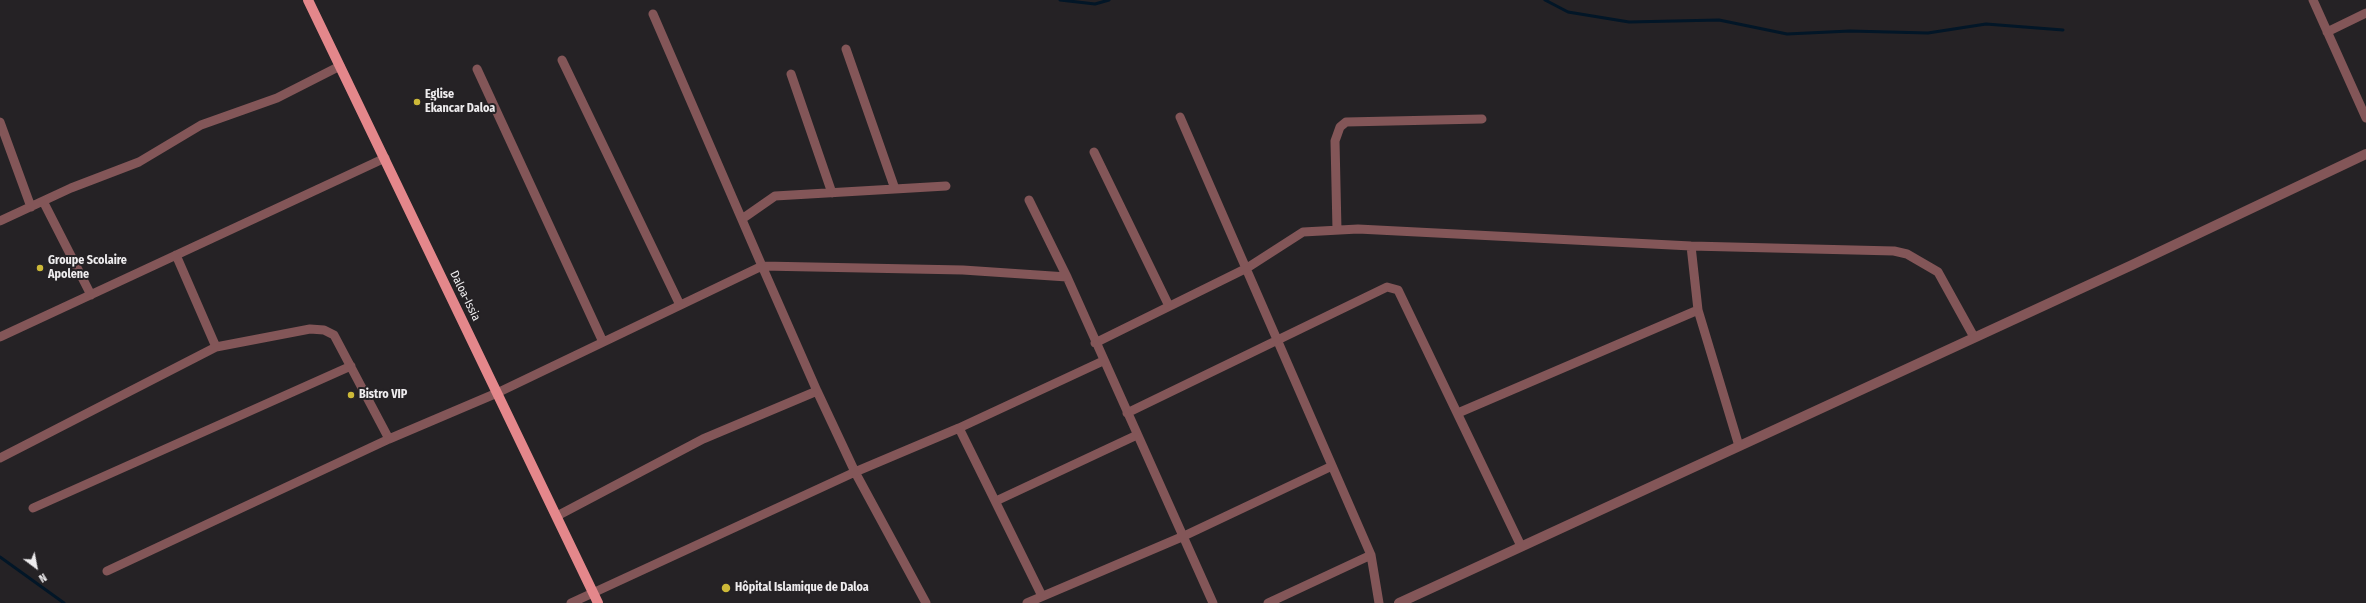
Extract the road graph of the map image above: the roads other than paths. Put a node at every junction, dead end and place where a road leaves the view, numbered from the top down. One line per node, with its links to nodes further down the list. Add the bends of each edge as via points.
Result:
1 (308, 0): 8 (main road, Daloa-Issia)
2 (2313, 0): 5 (street)
3 (2366, 13): 5 (street)
4 (653, 14): 24 (street)
5 (2327, 32): 13 (street)
6 (846, 49): 19 (street)
7 (562, 60): 33 (street)
8 (340, 66): 17 (main road, Daloa-Issia); 22 (street, via 278,98 194,128 139,162)
9 (477, 70): 39 (street)
10 (791, 74): 20 (street)
11 (1180, 117): 30 (street)
12 (1482, 118): 26 (street, via 1346,122 1340,127 1335,141)
13 (2366, 118)
14 (0, 122): 23 (street)
15 (1094, 152): 34 (street)
16 (2366, 154): 37 (street)
17 (385, 158): 28 (street); 45 (main road, Daloa-Issia)
18 (946, 186): 19 (street)
19 (895, 189): 20 (street)
20 (832, 193): 24 (street, via 775,196)
21 (1029, 200): 31 (street)
22 (43, 201): 23 (street); 32 (street)
23 (31, 207): 25 (street)
24 (742, 218): 29 (street)
25 (0, 221)
26 (1337, 230): 27 (street); 30 (street, via 1303,232)
27 (1691, 246): 35 (street); 37 (street, via 1894,251 1907,254 1938,272)
28 (176, 255): 32 (street); 41 (street)
29 (762, 266): 31 (street, via 963,270); 33 (street); 44 (street)
30 (1247, 268): 34 (street); 38 (street)
31 (1067, 277): 40 (street)
32 (91, 295): 36 (street)
33 (680, 305): 39 (street)
34 (1169, 306): 40 (street)
35 (1698, 310): 46 (street); 51 (street)
36 (0, 337)
37 (1974, 337): 51 (street)
38 (1279, 340): 46 (street, via 1387,287 1398,290); 47 (street); 53 (street)
39 (603, 342): 45 (street)
40 (1095, 343): 42 (street)
41 (216, 347): 43 (street, via 310,329 324,330 334,335); 52 (street)
42 (1103, 361): 47 (street); 48 (street)
43 (351, 366): 50 (street); 56 (street)
44 (817, 392): 54 (street); 57 (street, via 703,438)
45 (497, 393): 50 (street); 57 (main road, Daloa-Issia)
46 (1458, 413): 59 (street)
47 (1127, 414): 49 (street)
48 (959, 428): 54 (street); 55 (street)
49 (1137, 435): 55 (street); 58 (street)
50 (389, 439): 61 (street)
51 (1738, 446): 59 (street)
52 (0, 458)
53 (1332, 466): 58 (street); 60 (street)
54 (855, 472): 62 (street); 66 (street)
55 (996, 501): 63 (street)
56 (33, 508)
57 (557, 516): 62 (main road, Daloa-Issia)
58 (1184, 536): 63 (street); 68 (street)
59 (1521, 546): 71 (street)
60 (1370, 555): 69 (street); 70 (street)
61 (107, 571)
62 (593, 592): 64 (street); 65 (main road, Daloa-Issia)
63 (1042, 596): 67 (street)
64 (571, 603)
65 (598, 603)
66 (926, 603)
67 (1027, 603)
68 (1213, 603)
69 (1268, 603)
70 (1379, 603)
71 (1399, 603)

